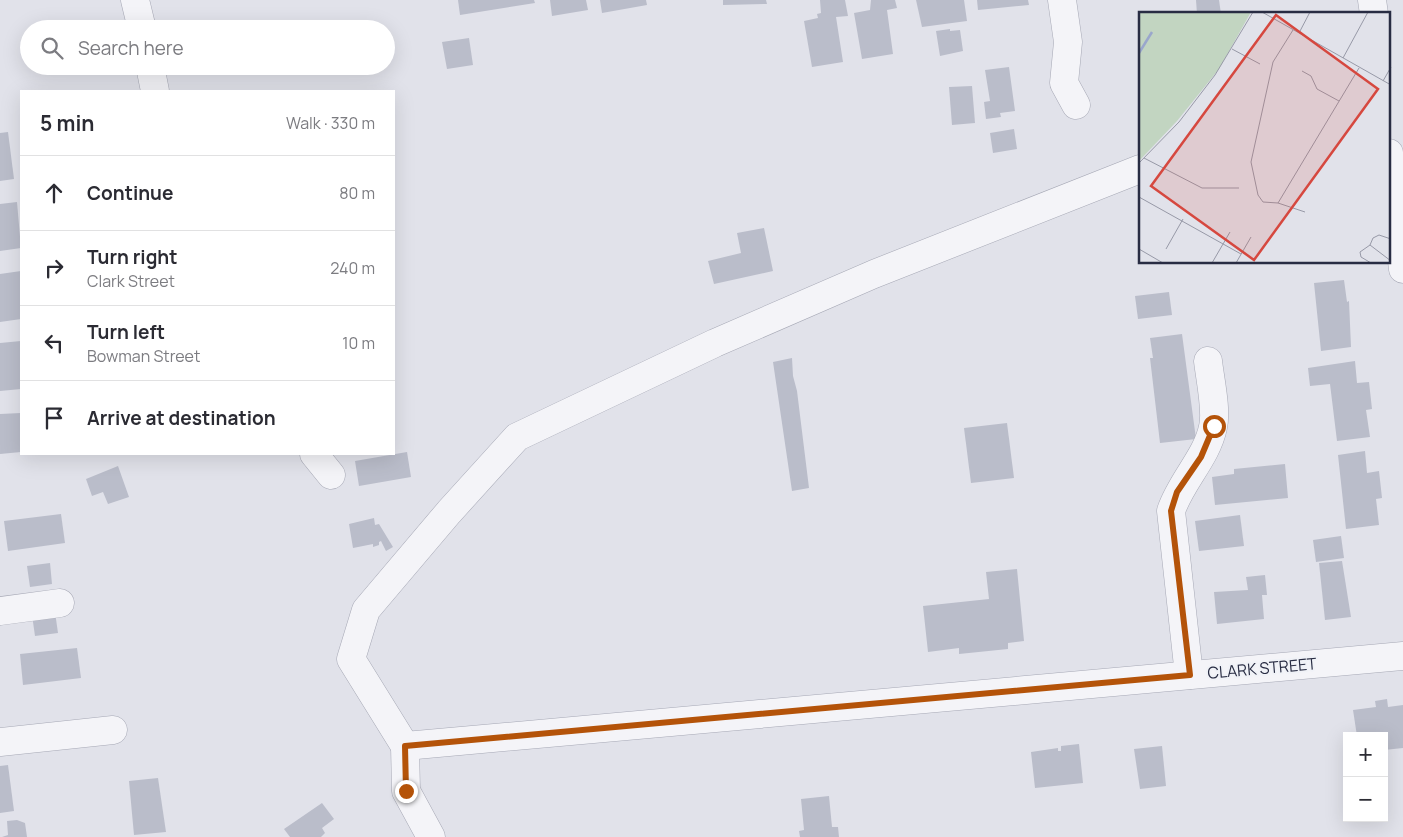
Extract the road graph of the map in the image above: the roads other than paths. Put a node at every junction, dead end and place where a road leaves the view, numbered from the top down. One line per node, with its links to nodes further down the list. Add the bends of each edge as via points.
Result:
1 (135, 0): 3 (street)
2 (1062, 0): 6 (street, via 1068,42 1064,83)
3 (140, 20)
4 (152, 75): 5 (street)
5 (155, 90)
6 (1076, 105)
7 (1390, 158): 9 (street)
8 (1139, 169): 20 (street, via 874,274 715,343 517,437 366,610 351,659)
9 (1398, 194): 10 (street)
10 (1403, 269)
11 (1208, 361): 17 (street, via 1214,426 1201,457 1177,492 1171,511)
12 (315, 455): 13 (street)
13 (331, 476)
14 (60, 603): 15 (street)
15 (0, 611)
16 (1403, 656): 17 (street, CLARK STREET)
17 (1190, 675): 20 (street, CLARK STREET)
18 (113, 730): 19 (street)
19 (0, 742)
20 (405, 746): 21 (street, via 406,791)
21 (431, 837)

